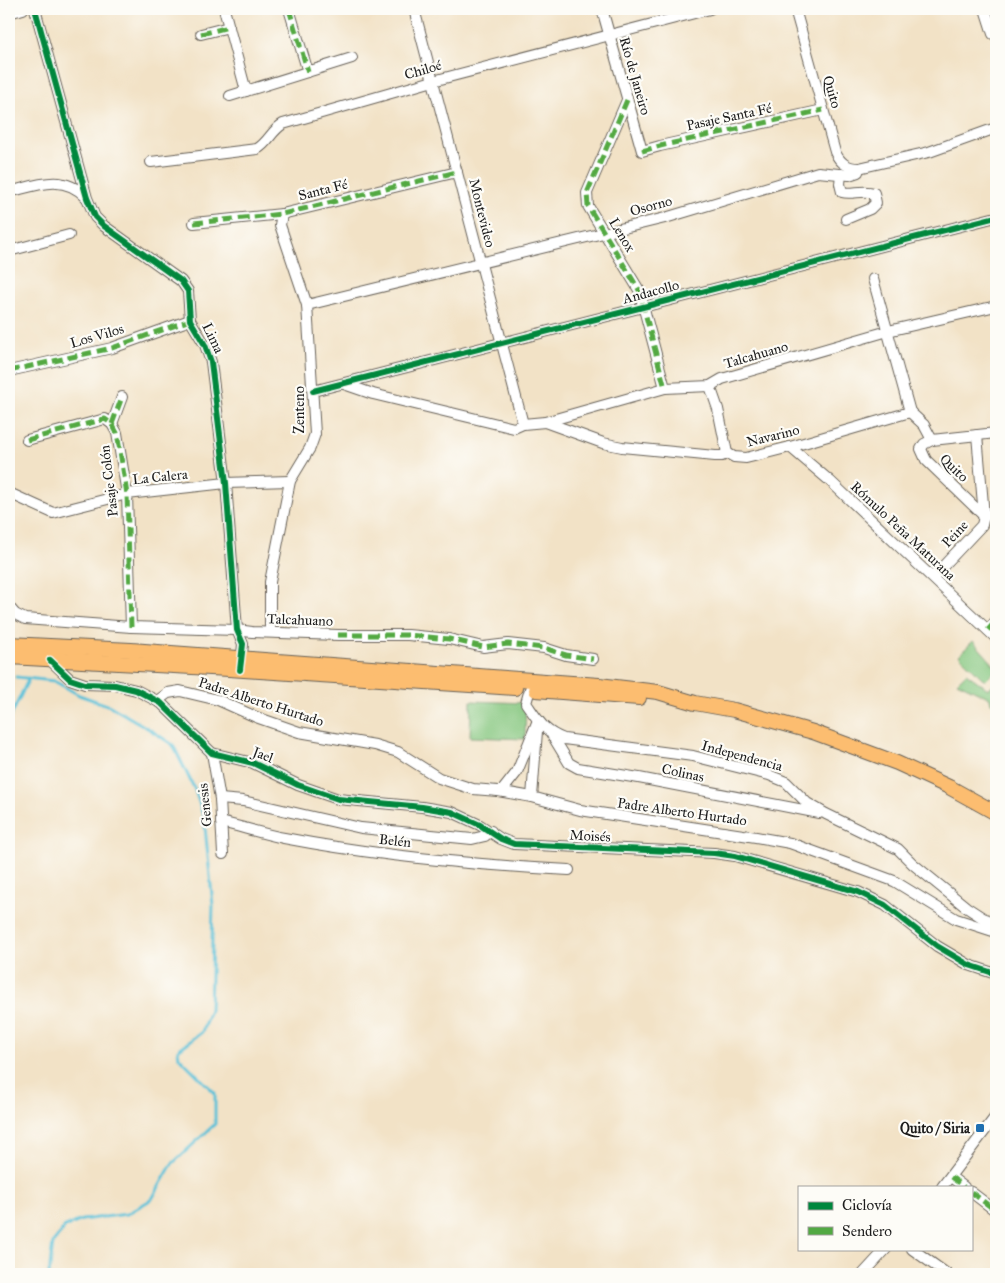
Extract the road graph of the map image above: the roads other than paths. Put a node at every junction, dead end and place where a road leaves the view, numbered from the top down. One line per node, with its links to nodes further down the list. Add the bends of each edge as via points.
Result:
1 (23, 9): 10 (street)
2 (35, 9): 29 (street, Lima)
3 (224, 9): 11 (street)
4 (291, 9): 16 (street)
5 (414, 9): 17 (street, Montevideo)
6 (602, 9): 14 (street, Río de Janeiro)
7 (710, 9): 14 (street, Chiloé)
8 (794, 9): 21 (street, Quito)
9 (986, 9): 13 (street)
10 (9, 13)
11 (229, 27): 12 (street); 18 (street)
12 (201, 34)
13 (995, 34)
14 (610, 35): 17 (street, Chiloé); 20 (street, Río de Janeiro)
15 (352, 58): 16 (street)
16 (308, 72): 18 (street)
17 (433, 81): 24 (street, Chiloé, via 283,124 275,128 257,150); 26 (street, Montevideo)
18 (246, 91): 19 (street)
19 (230, 96)
20 (628, 100): 23 (street, Río de Janeiro); 34 (street, Lenox, via 587,193 588,206)
21 (823, 110): 23 (street, Pasaje Santa Fé); 25 (street, Quito, via 837,157 848,167)
22 (996, 128): 25 (street, Osorno, via 929,152)
23 (642, 151)
24 (151, 162)
25 (859, 168): 27 (street, Osorno, via 858,172)
26 (457, 172): 30 (street, Santa Fé); 37 (street, Montevideo)
27 (841, 174): 32 (street, via 842,192 867,190 874,193 876,203); 34 (street, Osorno, via 818,172 665,218)
28 (9, 192): 29 (street, via 55,182 72,186)
29 (87, 198): 42 (street, Lima, via 95,217 104,226 181,280 188,291)
30 (282, 214): 33 (street, Santa Fé); 39 (street, Zenteno, via 280,225)
31 (996, 217): 41 (street, Andacollo)
32 (846, 219)
33 (194, 223)
34 (604, 232): 37 (street, Osorno); 41 (street, Lenox, via 639,290)
35 (69, 234): 36 (street)
36 (9, 251)
37 (480, 262): 39 (street, Osorno); 44 (street, Montevideo)
38 (873, 279): 43 (street)
39 (307, 305): 49 (street, Zenteno)
40 (996, 306): 43 (street, Talcahuano)
41 (644, 307): 44 (street, Andacollo); 48 (street, Lenox)
42 (190, 320): 45 (street, Los Vilos, via 112,348); 62 (street, Lima, via 211,362)
43 (888, 331): 47 (street, Talcahuano, via 722,379); 51 (street)
44 (502, 344): 46 (street, Andacollo); 54 (street, Montevideo)
45 (9, 371)
46 (343, 384): 49 (street, Andacollo); 54 (street, via 514,428)
47 (710, 386): 48 (street, Talcahuano); 60 (street)
48 (665, 388): 52 (street, Talcahuano)
49 (313, 392): 61 (street, Zenteno, via 314,434 310,448)
50 (122, 397): 53 (street)
51 (910, 412): 58 (street, via 924,425); 59 (street, Navarino)
52 (545, 422): 54 (street, Talcahuano); 60 (street, Navarino, via 622,447 715,456)
53 (112, 424): 57 (street, Pasaje Colón, via 104,419); 64 (street, Pasaje Colón, via 117,433)
54 (523, 424)
55 (996, 433): 56 (street)
56 (976, 435): 58 (street); 66 (street)
57 (27, 440)
58 (932, 440): 66 (street, Quito, via 922,446 923,456)
59 (790, 447): 60 (street, Navarino, via 746,458); 67 (street, Rómulo Peña Maturana)
60 (727, 453)
61 (290, 481): 62 (street, La Calera); 74 (street, Zenteno, via 270,582)
62 (226, 484): 64 (street, La Calera); 71 (street, Lima)
63 (9, 493): 64 (street, La Calera, via 53,513)
64 (127, 494): 70 (street, Pasaje Colón)
65 (996, 514): 66 (street, Peine)
66 (984, 516): 67 (street, Peine, via 982,525)
67 (933, 577): 72 (street, Rómulo Peña Maturana)
68 (9, 607): 70 (street, Talcahuano, via 14,614 25,619)
69 (996, 621): 72 (street)
70 (131, 627): 71 (street, Talcahuano)
71 (237, 630): 73 (street, Talcahuano); 77 (street, Lima)
72 (988, 630): 75 (street, Rómulo Peña Maturana)
73 (252, 632): 74 (street, Talcahuano); 77 (street)
74 (270, 632): 80 (street, Talcahuano, via 408,635 449,639 483,647 508,644 544,648)
75 (996, 638)
76 (9, 644): 81 (main road, via 131,650)
77 (244, 644): 81 (street)
78 (9, 657): 79 (main road)
79 (50, 660): 81 (main road); 84 (street, via 70,680 136,690)
80 (593, 660)
81 (241, 665): 82 (main road)
82 (402, 676): 83 (main road); 85 (main road, via 622,687 658,692)
83 (530, 689): 85 (main road); 86 (street, via 526,703)
84 (157, 701): 88 (street); 89 (street, Padre Alberto Hurtado, via 168,693 180,691 218,700 299,732 375,744 398,752 439,778 473,789)
85 (695, 703): 92 (main road, via 760,717 873,753)
86 (538, 720): 87 (street); 89 (street, via 517,772 502,791); 90 (street)
87 (552, 735): 93 (street, Independencia, via 693,756 769,775 786,782 808,803); 93 (street, Colinas, via 569,763 578,768)
88 (212, 753): 91 (street, Genesis); 95 (street, Jael, via 253,763 338,799 452,812)
89 (498, 791): 90 (street, Padre Alberto Hurtado)
90 (532, 797): 99 (street, Padre Alberto Hurtado, via 580,810 790,844 894,881 956,919)
91 (220, 799): 94 (street, Genesis); 95 (street, via 243,801 361,828 472,839)
92 (996, 813)
93 (826, 814): 98 (street, Independencia, via 898,849 966,907)
94 (221, 822): 96 (street, Genesis); 97 (street, Belén, via 282,838 372,853)
95 (491, 831): 100 (street, Moisés, via 514,844 734,856 858,892 885,905 937,946 969,965)
96 (223, 854)
97 (569, 870)
98 (996, 923)
99 (996, 932)
100 (996, 974)
101 (995, 1119): 102 (street)
102 (950, 1177): 103 (street); 104 (street)
103 (943, 1186)
104 (963, 1186)
105 (972, 1193): 106 (street)
106 (996, 1211)
107 (885, 1250): 109 (street)
108 (913, 1250): 110 (street)
109 (863, 1274)
110 (947, 1274)

